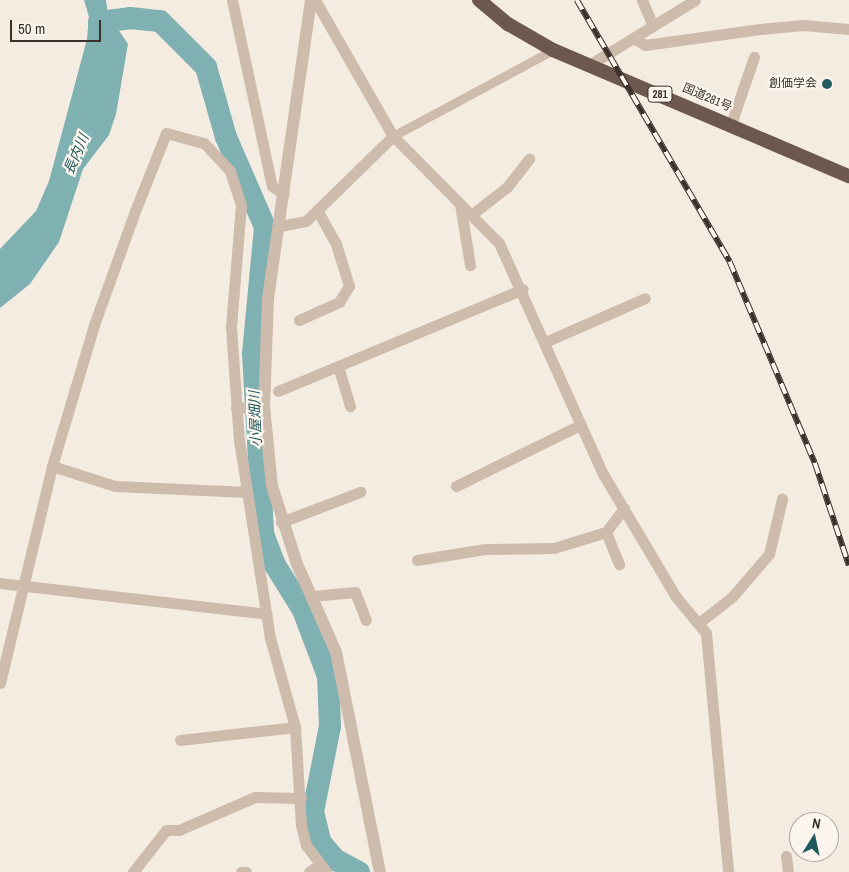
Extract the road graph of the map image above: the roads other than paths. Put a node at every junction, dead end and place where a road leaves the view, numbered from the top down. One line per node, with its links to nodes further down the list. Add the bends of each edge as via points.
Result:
1 (232, 0): 17 (street, via 272,186)
2 (311, 0): 17 (street)
3 (315, 0): 14 (street)
4 (479, 0): 10 (highway, 国道281号 / 281, via 508,24)
5 (642, 0): 7 (street)
6 (695, 0): 7 (street)
7 (653, 26): 9 (street)
8 (849, 30): 9 (street, via 777,27 645,45)
9 (633, 38): 12 (street)
10 (553, 50): 12 (highway, 国道281号 / 281); 14 (street)
11 (754, 57): 13 (street)
12 (589, 64): 13 (highway, 国道281号 / 281)
13 (730, 124): 16 (highway, 国道281号 / 281)
14 (393, 136): 18 (street); 19 (street)
15 (529, 159): 20 (street, via 507,187)
16 (849, 176)
17 (284, 194): 21 (street)
18 (460, 204): 20 (street); 22 (street)
19 (317, 210): 21 (street, via 295,226); 25 (street, via 336,244 349,286 339,302)
20 (471, 215): 23 (street, via 499,243)
21 (280, 226): 29 (street, via 268,299)
22 (470, 265)
23 (523, 289): 26 (street); 27 (street)
24 (646, 298): 26 (street)
25 (299, 320)
26 (545, 342): 32 (street)
27 (338, 366): 28 (street); 30 (street)
28 (278, 391)
29 (261, 406): 31 (street); 39 (street, via 272,486)
30 (350, 406)
31 (238, 408): 33 (street, via 231,305 241,204 238,188 230,171 204,143 166,133 94,325); 35 (street)
32 (580, 425): 34 (street); 38 (street)
33 (52, 466): 35 (street, via 115,486); 44 (street)
34 (456, 486)
35 (247, 492): 46 (street)
36 (360, 492): 39 (street)
37 (782, 499): 48 (street, via 769,554 732,597)
38 (624, 508): 40 (street); 48 (street, via 676,597)
39 (281, 522): 45 (street)
40 (606, 532): 41 (street, via 554,548 485,549); 42 (street)
41 (417, 560)
42 (618, 565)
43 (0, 583): 44 (street)
44 (21, 583): 46 (street); 49 (street)
45 (312, 596): 47 (street, via 355,592); 59 (street, via 336,652)
46 (266, 614): 50 (street)
47 (366, 620)
48 (700, 622): 60 (street, via 706,633)
49 (0, 683)
50 (295, 727): 51 (street); 52 (street)
51 (180, 740)
52 (300, 798): 54 (street, via 306,844); 55 (street, via 255,797 179,830 166,830)
53 (786, 856): 61 (street)
54 (323, 868): 58 (street)
55 (133, 872)
56 (241, 872): 57 (street)
57 (246, 872)
58 (309, 872)
59 (380, 872)
60 (728, 872)
61 (788, 872)

